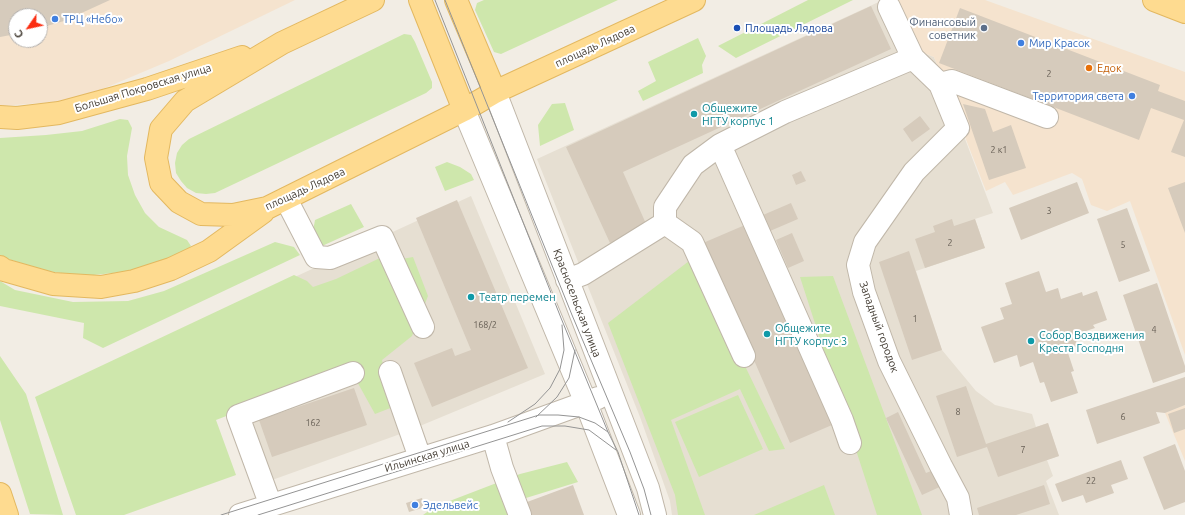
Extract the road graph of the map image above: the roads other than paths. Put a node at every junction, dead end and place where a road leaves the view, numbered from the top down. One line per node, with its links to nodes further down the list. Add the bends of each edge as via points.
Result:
1 (373, 0): 8 (main road, площадь Лядова)
2 (420, 0): 12 (main road)
3 (456, 0): 11 (main road)
4 (694, 0): 11 (main road, площадь Лядова)
5 (1154, 0): 7 (main road)
6 (889, 7): 9 (street)
7 (1185, 12)
8 (282, 43): 13 (main road, Большая Покровская улица, via 147,89 59,113 17,118); 17 (main road, площадь Лядова, via 185,101 161,129 156,158 161,183 179,202 201,214 233,215)
9 (913, 58): 10 (street); 15 (street, via 785,112)
10 (940, 84): 14 (street, via 952,81); 32 (street, Западный городок, via 958,128 914,172 865,242 858,265 864,292 889,361)
11 (495, 92): 12 (main road, площадь Лядова); 20 (street, Красносельская улица)
12 (464, 110): 16 (main road, площадь Лядова); 26 (street)
13 (0, 117)
14 (1047, 117)
15 (720, 145): 18 (street, via 693,165 665,208); 28 (street)
16 (286, 199): 17 (main road, площадь Лядова); 21 (street, via 316,257 330,258 382,237)
17 (267, 208): 19 (main road, via 209,250 171,269 134,281 101,287 53,284)
18 (664, 223): 20 (street, via 583,274); 22 (street, via 692,242)
19 (0, 267)
20 (568, 280): 25 (street, Красносельская улица)
21 (423, 327)
22 (744, 356)
23 (390, 372): 29 (street)
24 (353, 373): 31 (street, via 238,416)
25 (611, 393): 26 (street, Ильинская улица); 37 (street, Красносельская улица, via 648,488)
26 (586, 403): 27 (street, Ильинская улица); 36 (street)
27 (493, 436): 29 (street, Ильинская улица); 35 (street)
28 (850, 443)
29 (420, 458): 31 (street, Ильинская улица)
30 (0, 494): 33 (main road)
31 (271, 506): 34 (street, Ильинская улица)
32 (959, 506)
33 (7, 515)
34 (240, 515)
35 (520, 515)
36 (629, 515)
37 (655, 515)

